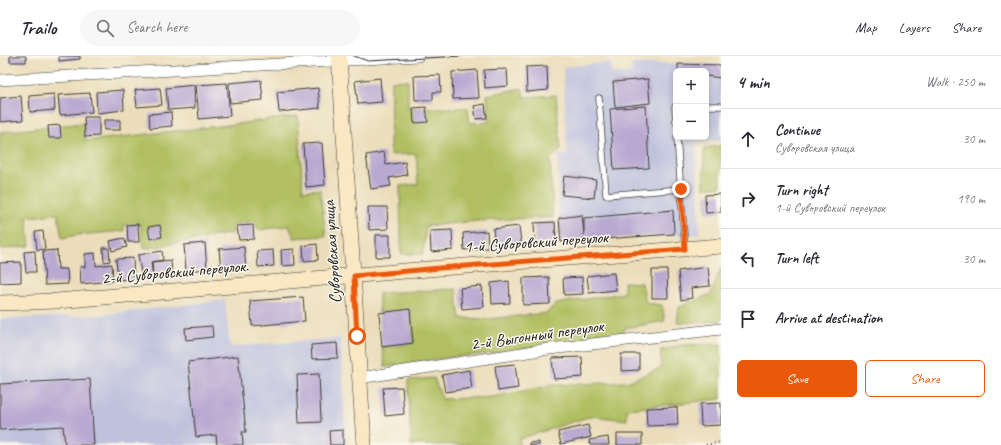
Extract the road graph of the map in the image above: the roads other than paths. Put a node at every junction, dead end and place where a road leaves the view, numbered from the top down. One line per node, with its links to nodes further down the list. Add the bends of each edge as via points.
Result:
1 (418, 56): 2 (street)
2 (339, 58): 3 (street); 11 (street, Суворовская улица)
3 (0, 80)
4 (599, 98): 8 (lane, via 606,195)
5 (709, 106): 6 (lane)
6 (721, 106)
7 (677, 140): 8 (lane)
8 (681, 189): 10 (lane)
9 (721, 246): 10 (street, 1-й Суворовский переулок)
10 (685, 249): 11 (street, 1-й Суворовский переулок)
11 (354, 276): 12 (street, 2-й Суворовский переулок., via 57,301); 14 (street, Суворовская улица)
12 (0, 303)
13 (721, 329): 14 (street, 2-й Выгонный переулок, via 541,350)
14 (359, 378): 15 (street, Суворовская улица)
15 (364, 445)

